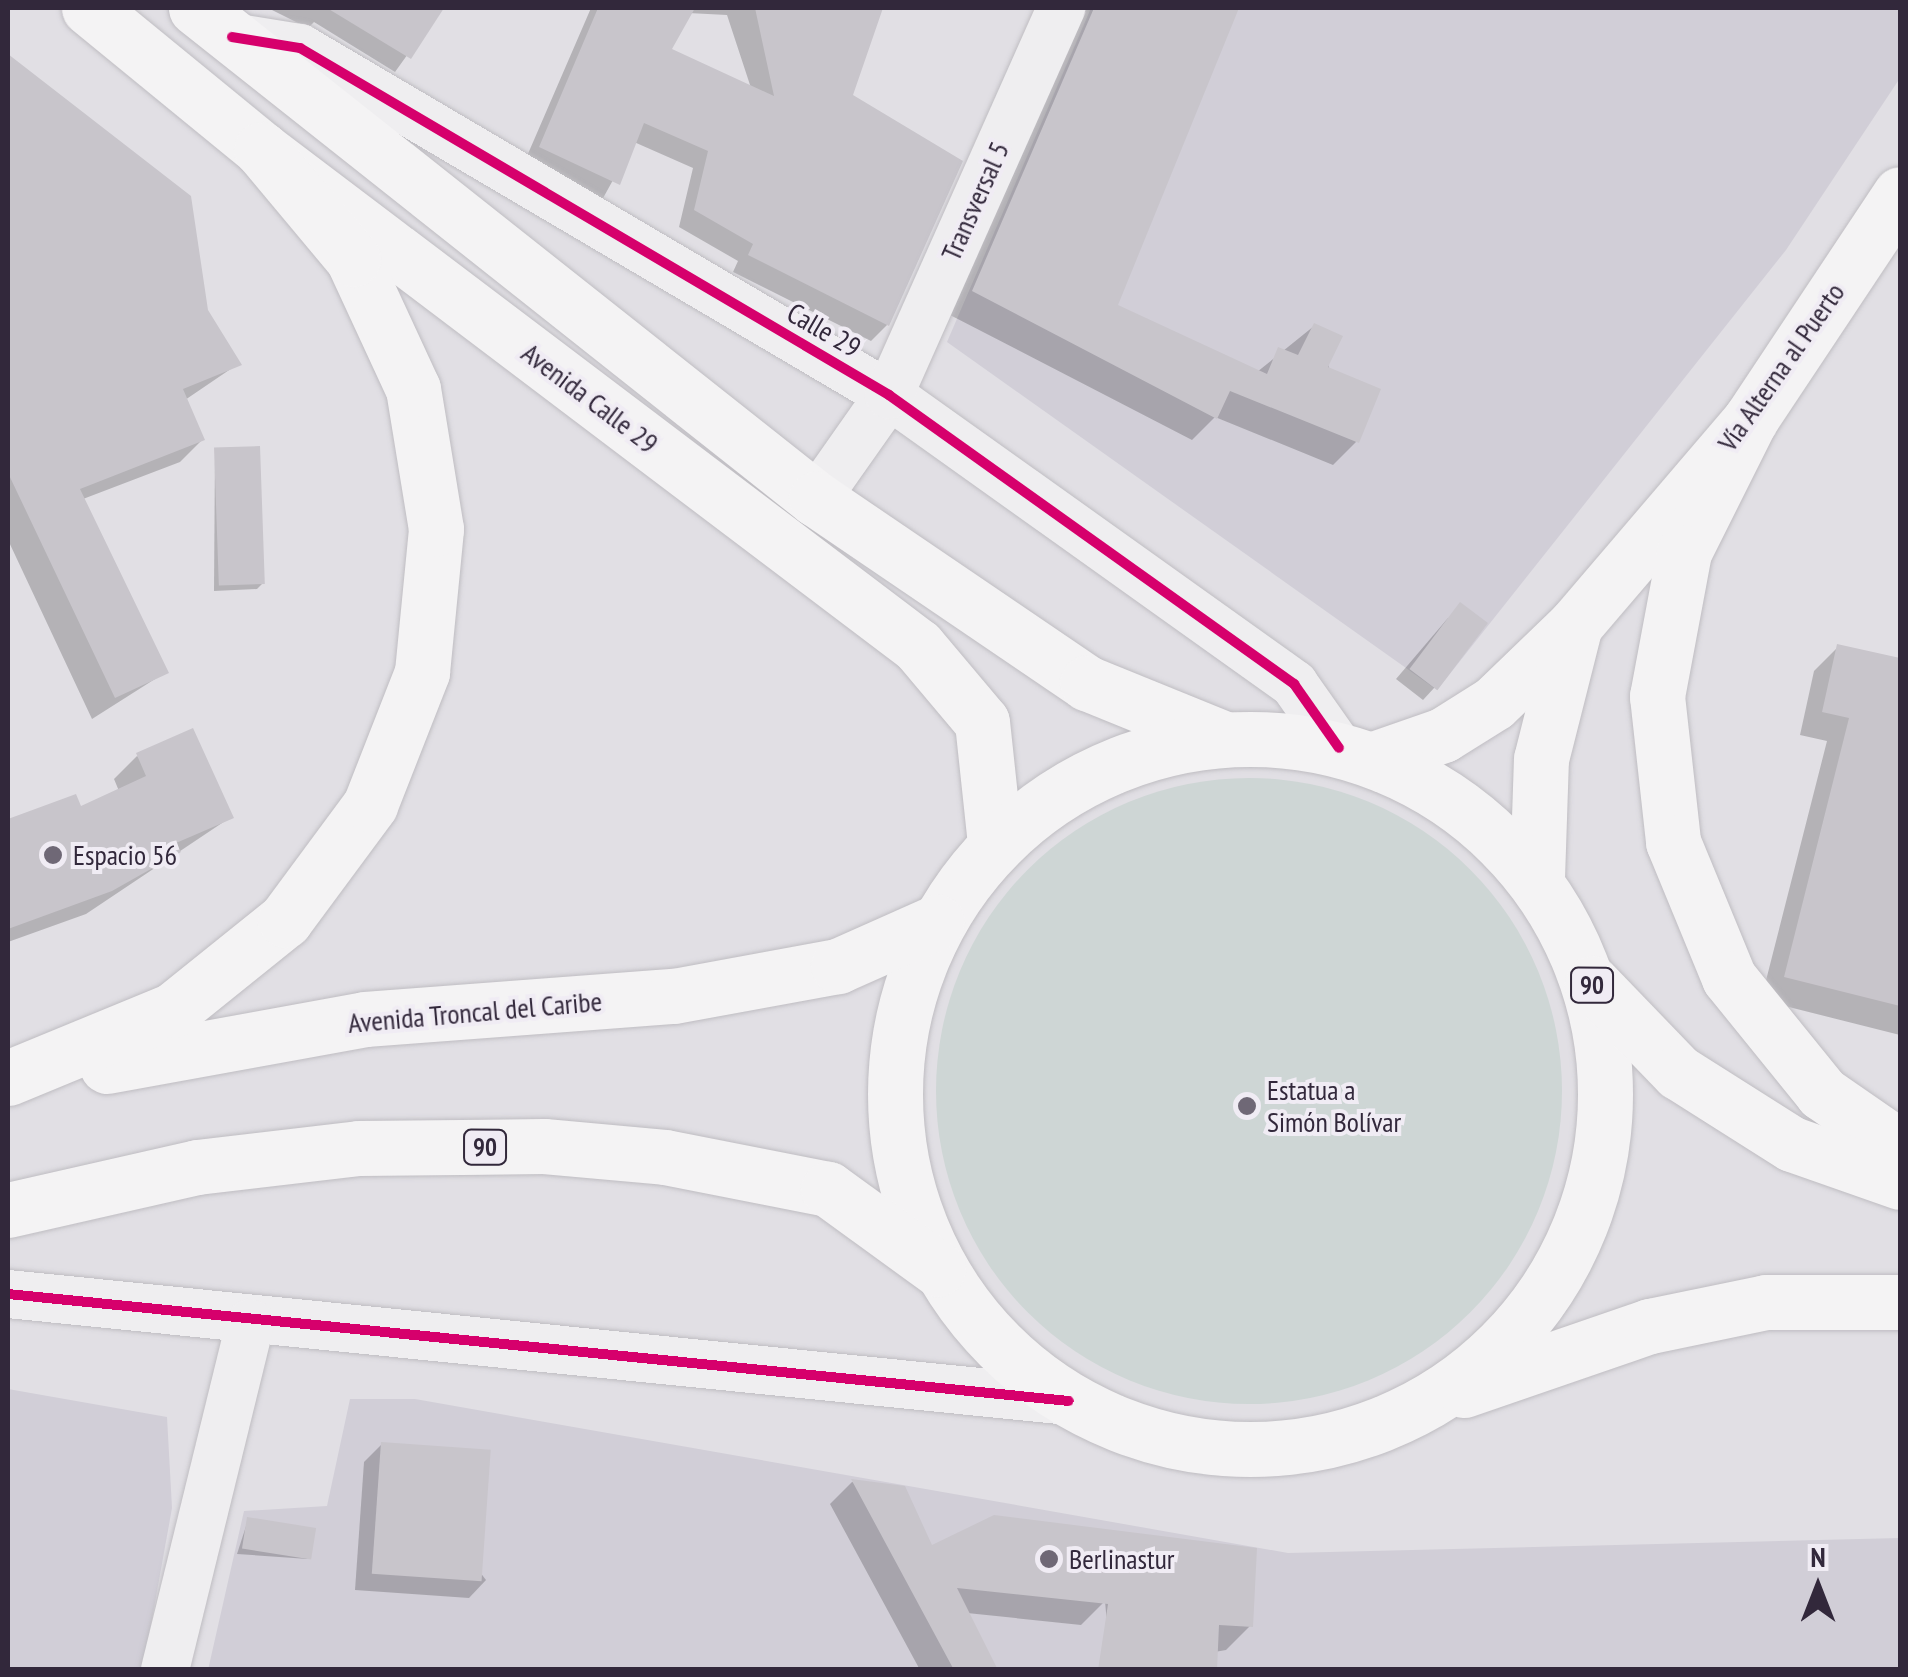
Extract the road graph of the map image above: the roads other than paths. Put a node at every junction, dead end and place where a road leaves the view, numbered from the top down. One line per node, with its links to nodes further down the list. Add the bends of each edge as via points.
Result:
1 (90, 8): 4 (main road, Avenida Calle 29)
2 (1061, 8): 6 (street, Transversal 5)
3 (214, 22): 6 (street, Calle 29, via 300,48); 8 (main road)
4 (261, 149): 12 (main road, Avenida Calle 29, via 918,646 982,722); 16 (main road, via 353,259 413,389 436,530 422,672 370,805 285,920 173,1010)
5 (1900, 194): 7 (main road, Vía Alterna al Puerto)
6 (889, 395): 8 (street, Transversal 5); 11 (street, Calle 29, via 1294,684)
7 (1750, 420): 9 (main road, Vía Alterna al Puerto); 18 (main road, via 1684,552 1657,696 1673,842 1729,978 1822,1093)
8 (816, 499): 10 (main road, via 1087,683)
9 (1575, 625): 11 (main road, Vía Alterna al Puerto, via 1494,702 1443,735); 13 (main road, Vía Alterna al Puerto, via 1541,759)
10 (1226, 739): 11 (main road, 90); 12 (main road, 90, via 1141,755 1062,791)
11 (1356, 753): 13 (main road, 90, via 1464,806)
12 (995, 844): 14 (main road, 90)
13 (1536, 878): 15 (main road, 90)
14 (937, 922): 17 (main road, Avenida Troncal del Caribe / 90, via 838,966 692,993 366,1019); 21 (main road, 90, via 908,989 894,1132)
15 (1592, 984): 19 (main road, 90, via 1678,1072 1792,1144); 25 (main road, 90, via 1610,1102 1588,1218 1528,1321)
16 (8, 1078)
17 (8, 1090)
18 (1900, 1147)
19 (1900, 1182)
20 (8, 1210): 21 (main road, 90, via 197,1166 359,1148 544,1146 665,1156 828,1189)
21 (938, 1269): 26 (main road, 90, via 994,1343)
22 (8, 1294): 24 (street)
23 (1900, 1302): 25 (main road, 90, via 1766,1302 1650,1326)
24 (250, 1323): 26 (street); 27 (street)
25 (1437, 1398): 26 (main road, 90, via 1367,1432 1214,1449 1139,1433)
26 (1068, 1400)
27 (165, 1670)

